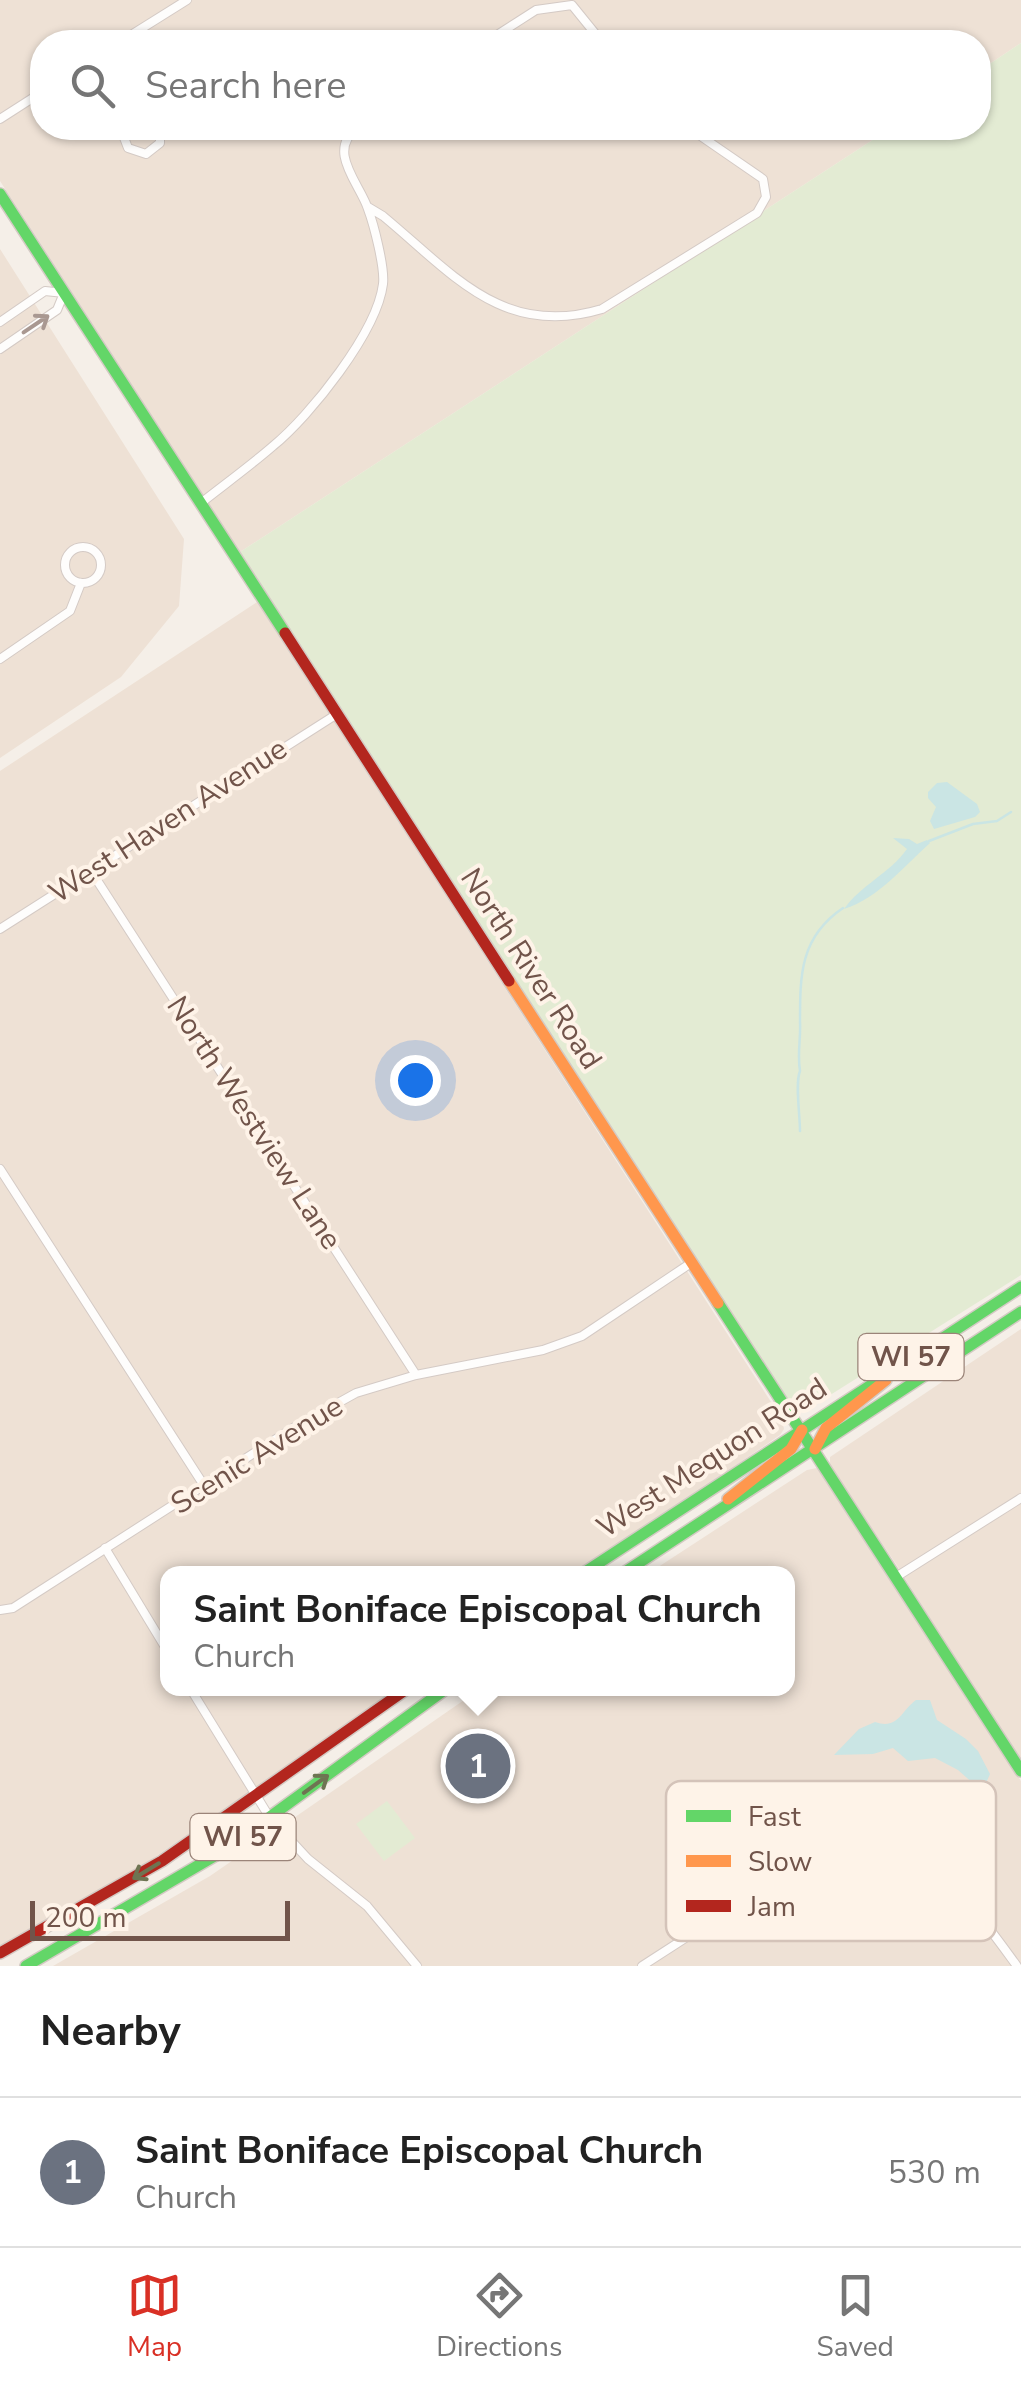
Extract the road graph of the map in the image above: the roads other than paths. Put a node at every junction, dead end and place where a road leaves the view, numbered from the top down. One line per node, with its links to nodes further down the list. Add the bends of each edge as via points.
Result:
1 (187, 0): 3 (street)
2 (534, 5): 4 (street); 5 (street, via 572,5)
3 (139, 30)
4 (502, 30)
5 (592, 30)
6 (30, 100): 7 (street)
7 (0, 119)
8 (124, 140): 9 (street, via 139,154)
9 (161, 140)
10 (347, 140): 13 (street, via 350,176)
11 (706, 140): 13 (street, via 763,179 766,197 757,214 602,309 574,318 485,300)
12 (0, 194): 14 (main road, North River Road)
13 (368, 207): 17 (street, via 384,280 356,348 276,444)
14 (64, 293): 15 (street, via 45,291); 16 (street, one-way to 14, via 57,310); 17 (main road, North River Road)
15 (0, 322)
16 (0, 349)
17 (201, 503): 20 (main road, North River Road)
18 (81, 583): 18 (street, via 93,580 102,564 86,547 70,552 65,562 67,574); 19 (street, via 70,611)
19 (0, 659)
20 (337, 714): 21 (street, West Haven Avenue); 24 (main road, North River Road)
21 (91, 871): 22 (street, West Haven Avenue); 28 (street, North Westview Lane)
22 (0, 929)
23 (0, 1169): 31 (street)
24 (691, 1263): 28 (street, Scenic Avenue, via 582,1336); 29 (main road, North River Road)
25 (1021, 1287): 27 (main road, West Mequon Road / WI 57)
26 (1021, 1312): 30 (main road, West Mequon Road / WI 57)
27 (895, 1368): 29 (main road, West Mequon Road / WI 57); 30 (main road, via 881,1387 822,1430)
28 (416, 1375): 31 (street, Scenic Avenue, via 356,1393)
29 (802, 1430): 30 (main road, North River Road); 33 (main road, via 797,1446); 35 (main road, West Mequon Road / WI 57)
30 (815, 1449): 33 (main road, West Mequon Road / WI 57); 37 (main road, North River Road)
31 (206, 1488): 34 (street, Scenic Avenue)
32 (1021, 1498): 37 (street)
33 (712, 1515): 36 (main road, West Mequon Road / WI 57)
34 (105, 1548): 38 (street, Scenic Avenue); 39 (street)
35 (594, 1566)
36 (634, 1566)
37 (896, 1577): 43 (main road, North River Road)
38 (0, 1610)
39 (160, 1639)
40 (195, 1696): 44 (street)
41 (397, 1696): 44 (main road, WI 57)
42 (436, 1696): 45 (main road, WI 57, one-way to 42)
43 (1021, 1771)
44 (256, 1798): 45 (street); 48 (main road, WI 57, one-way to 48, via 162,1861)
45 (270, 1818): 49 (main road, WI 57); 50 (street, via 367,1906)
46 (996, 1938): 52 (street)
47 (681, 1941): 51 (street)
48 (0, 1953)
49 (26, 1966)
50 (417, 1966)
51 (642, 1966)
52 (1017, 1966)

